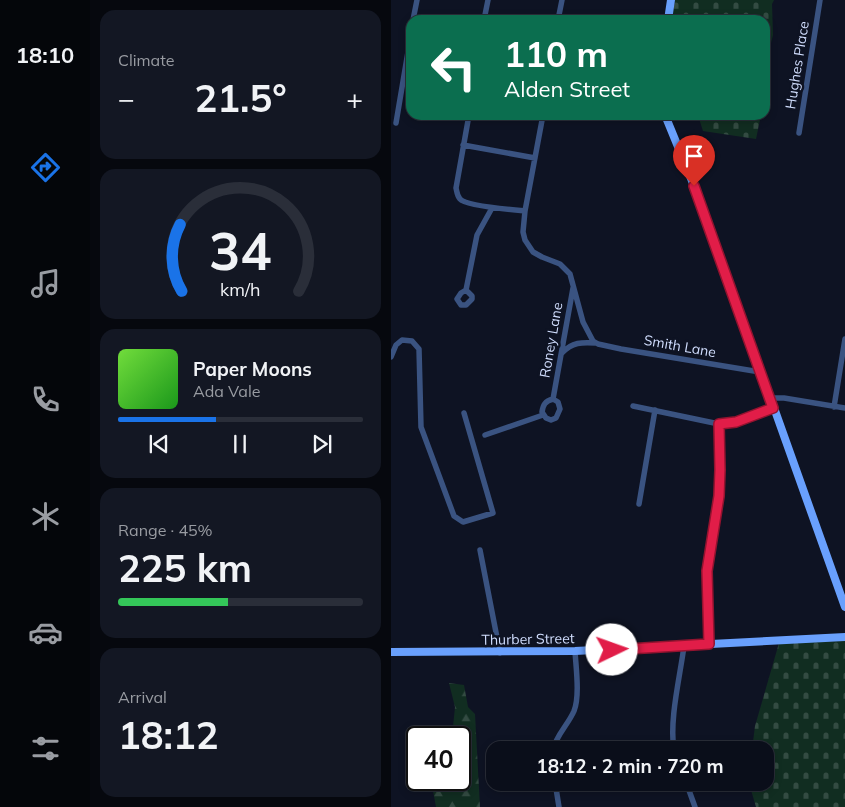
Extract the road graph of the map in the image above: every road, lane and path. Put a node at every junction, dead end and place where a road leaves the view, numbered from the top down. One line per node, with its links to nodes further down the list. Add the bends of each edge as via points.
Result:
1 (417, 0): 6 (street)
2 (488, 0): 7 (street)
3 (562, 0): 8 (street)
4 (671, 0): 9 (street)
5 (820, 0): 15 (street, Hughes Place)
6 (414, 15)
7 (486, 15)
8 (559, 15)
9 (669, 15)
10 (406, 64): 14 (street)
11 (468, 120): 16 (street)
12 (542, 120): 17 (street)
13 (667, 120): 26 (street, via 703,209)
14 (396, 123)
15 (799, 133)
16 (463, 145): 17 (street); 18 (street, via 456,188 458,197 463,202)
17 (535, 158): 19 (street)
18 (492, 208): 19 (street); 21 (street, via 477,235)
19 (525, 211): 20 (street, via 523,232 529,247 541,257 563,266)
20 (573, 285): 23 (street, via 583,322); 24 (street, Roney Lane)
21 (466, 290)
22 (845, 339): 30 (street)
23 (596, 343): 24 (street, Smith Lane, via 576,343); 26 (street, Smith Lane)
24 (561, 354): 28 (street, Roney Lane)
25 (391, 357): 34 (street, via 402,340 412,342 419,349 421,427 453,516 463,522 493,513)
26 (760, 372): 27 (street)
27 (769, 398): 30 (street); 31 (street)
28 (553, 399): 35 (street, Roney Lane, via 547,400 543,406); 35 (street, Roney Lane, via 558,402 559,414 551,420)
29 (633, 406): 33 (street)
30 (834, 407): 32 (street)
31 (773, 408): 36 (street, via 736,422); 40 (street)
32 (845, 408)
33 (655, 410): 36 (street); 38 (street)
34 (464, 413)
35 (543, 415): 37 (street, Roney Lane)
36 (719, 424): 42 (street, via 719,496 707,571)
37 (485, 435)
38 (639, 504)
39 (481, 550): 46 (street)
40 (845, 607)
41 (845, 637): 42 (street, Thurber Street)
42 (709, 644): 43 (street, Thurber Street)
43 (684, 646): 44 (street, Thurber Street); 48 (street)
44 (575, 651): 46 (street, Thurber Street); 47 (street, via 575,709)
45 (391, 652): 46 (street, Thurber Street)
46 (500, 653)
47 (556, 741)
48 (672, 741)
49 (556, 791): 51 (street)
50 (689, 791): 52 (street)
51 (559, 807)
52 (695, 807)

